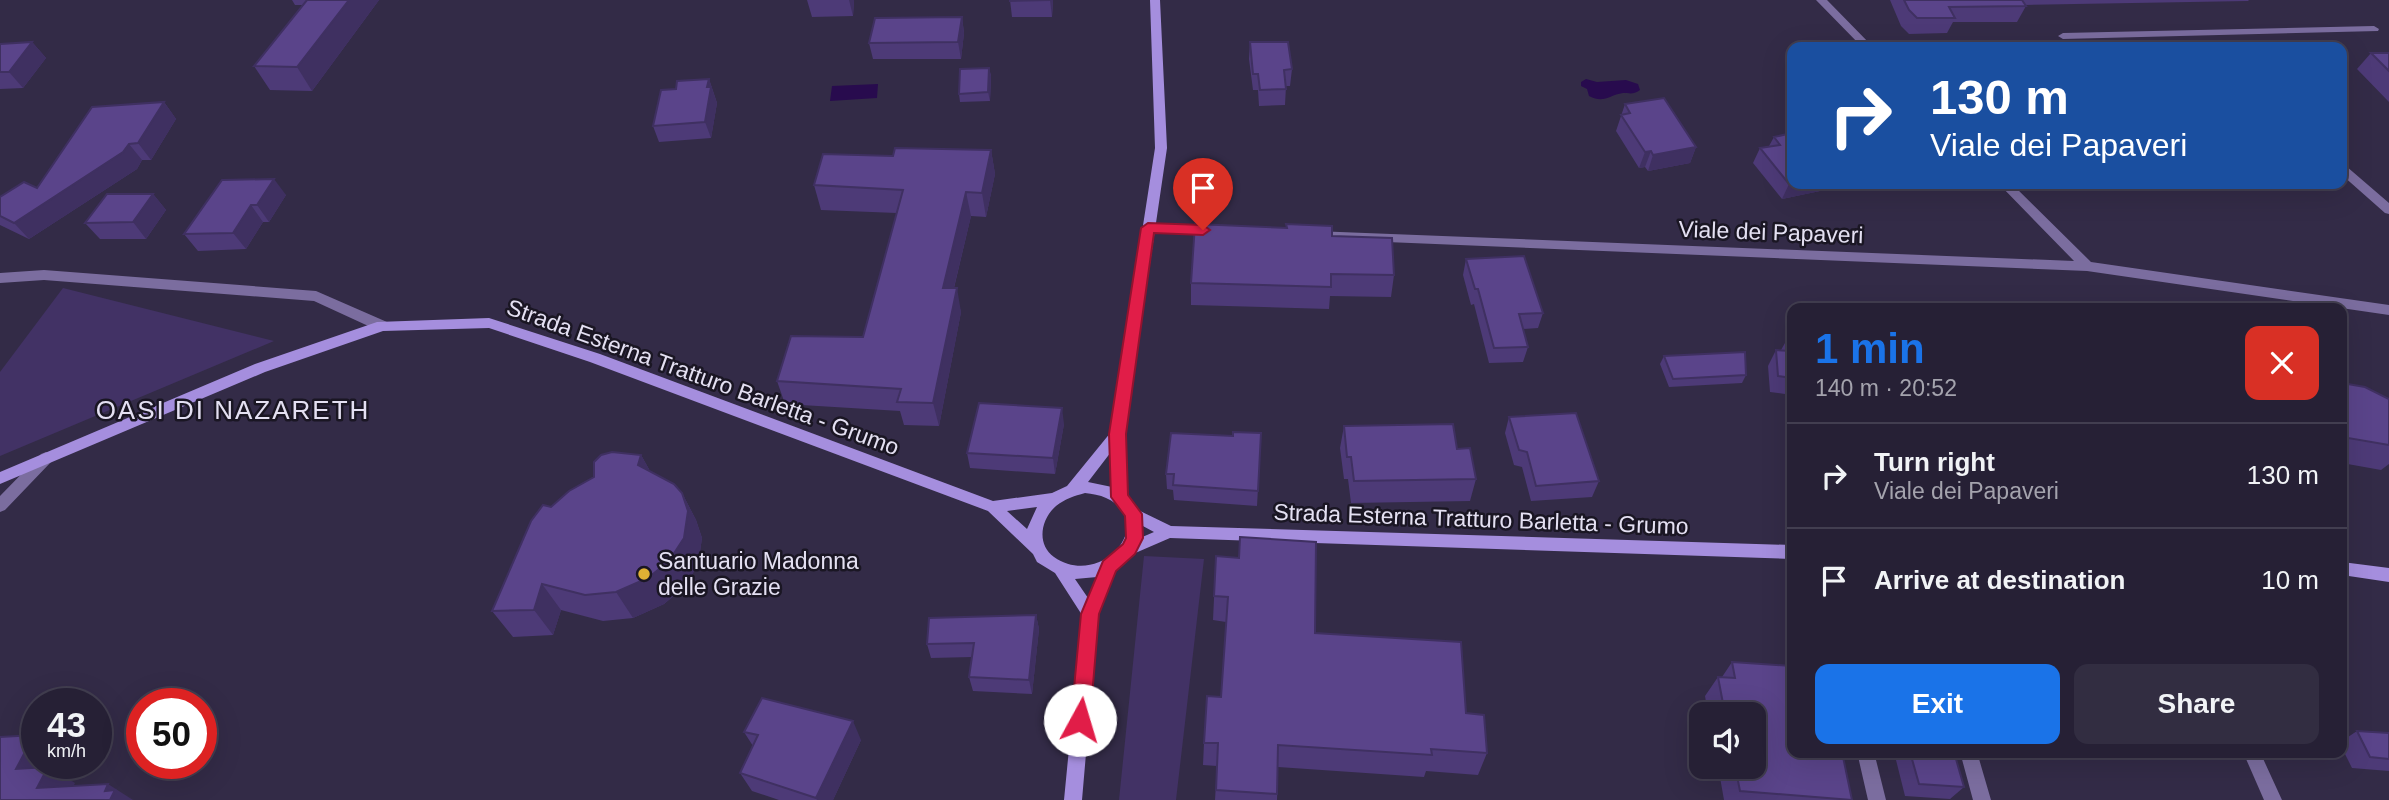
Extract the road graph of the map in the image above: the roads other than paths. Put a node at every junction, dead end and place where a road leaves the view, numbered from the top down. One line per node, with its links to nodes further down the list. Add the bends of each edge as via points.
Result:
1 (1155, 0): 11 (street, via 1161,148)
2 (1821, 0): 6 (street)
3 (2374, 29): 4 (street)
4 (2184, 33): 5 (street); 7 (street)
5 (2063, 36)
6 (1863, 42)
7 (2194, 42)
8 (2347, 173): 10 (street)
9 (2010, 189): 14 (street)
10 (2389, 210)
11 (1148, 228): 12 (street); 20 (street)
12 (1231, 231)
13 (1300, 234): 14 (street, Viale dei Papaveri)
14 (2087, 266): 16 (street, Viale dei Papaveri)
15 (0, 278): 19 (street, via 44,275 316,296)
16 (2341, 303)
17 (2347, 304): 18 (street, Viale dei Papaveri)
18 (2389, 310)
19 (382, 326): 21 (street, Strada Esterna Tratturo Barletta - Grumo, via 260,368); 27 (street, Strada Esterna Tratturo Barletta - Grumo, via 489,323 595,358)
20 (1118, 434): 23 (street); 24 (street)
21 (47, 458): 22 (street, Strada Esterna Tratturo Barletta - Grumo); 26 (street)
22 (0, 478)
23 (1073, 489): 24 (street, via 1098,488); 25 (street)
24 (1120, 497): 28 (street)
25 (1051, 499): 27 (street, Strada Esterna Tratturo Barletta - Grumo); 30 (street, via 1035,523)
26 (0, 506)
27 (993, 508): 30 (street, Strada Esterna Tratturo Barletta - Grumo)
28 (1133, 514): 29 (street, Strada Esterna Tratturo Barletta - Grumo); 31 (street, via 1134,538)
29 (1169, 532): 31 (street, Strada Esterna Tratturo Barletta - Grumo); 32 (street, Strada Esterna Tratturo Barletta - Grumo)
30 (1038, 549): 34 (street)
31 (1129, 549): 33 (street)
32 (1787, 552)
33 (1109, 566): 34 (street, via 1093,572); 37 (street)
34 (1060, 568): 37 (street)
35 (2347, 570): 36 (street)
36 (2389, 575)
37 (1090, 614): 41 (street)
38 (1866, 758): 42 (street)
39 (1970, 758): 43 (street)
40 (2254, 758): 44 (street)
41 (1073, 800)
42 (1877, 800)
43 (1982, 800)
44 (2273, 800)

